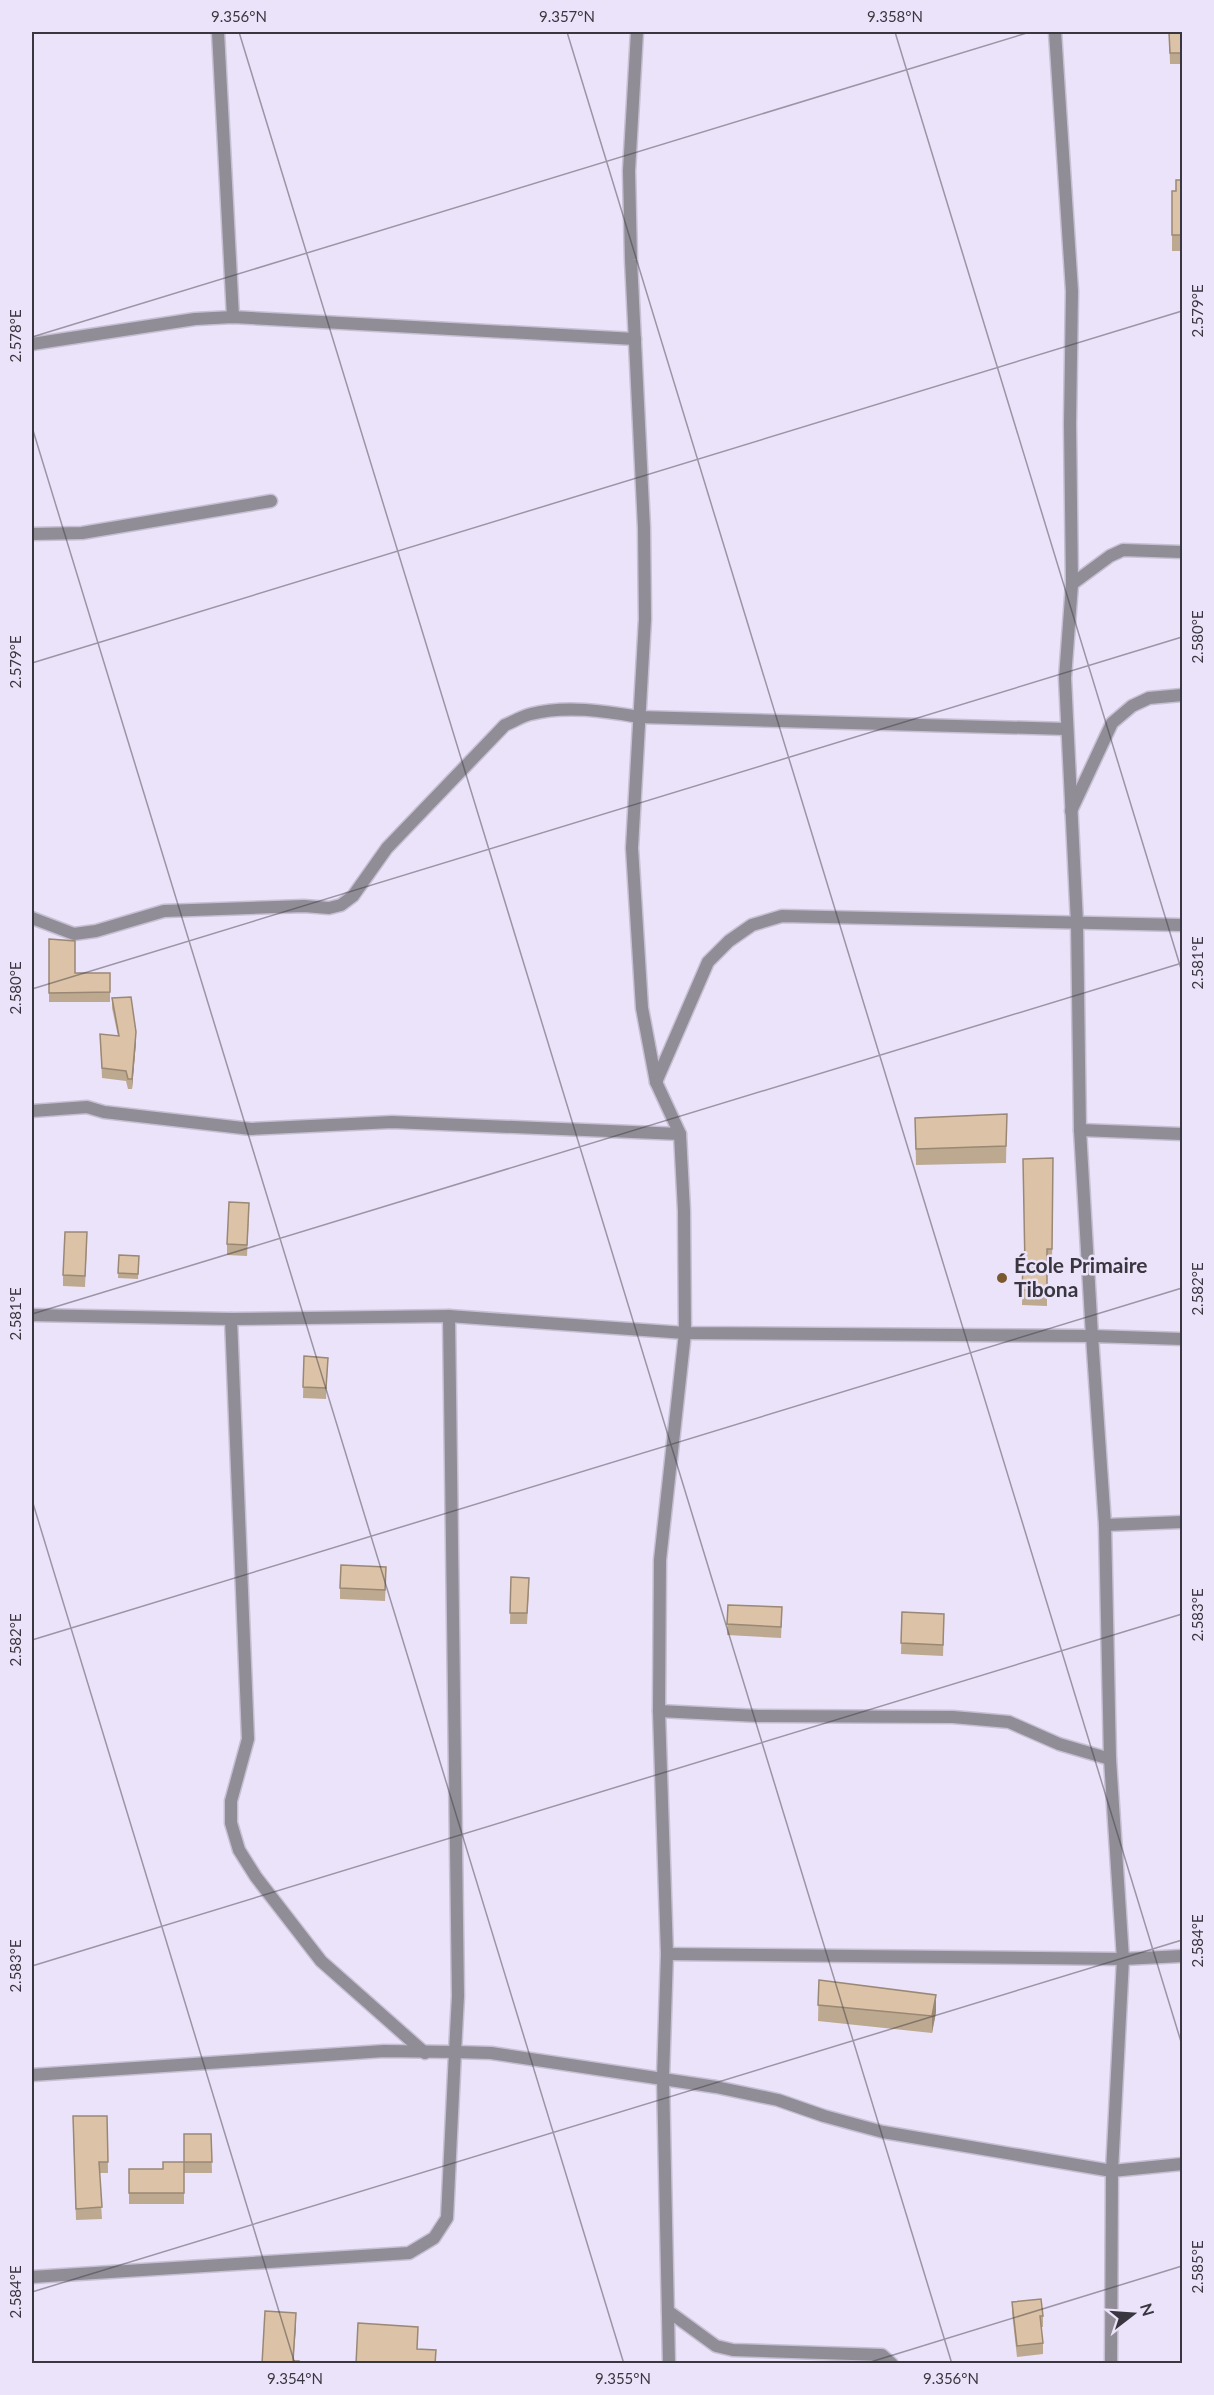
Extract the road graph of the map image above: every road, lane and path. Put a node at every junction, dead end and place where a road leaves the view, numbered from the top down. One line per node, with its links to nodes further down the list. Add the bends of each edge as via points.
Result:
1 (218, 32): 4 (street)
2 (637, 32): 5 (street, via 629,171)
3 (1055, 32): 10 (street, via 1072,291)
4 (233, 317): 5 (street); 6 (street, via 195,319)
5 (635, 339): 12 (street, via 645,539)
6 (32, 345)
7 (271, 501): 8 (street, via 82,533)
8 (32, 534)
9 (1182, 552): 10 (street, via 1123,550)
10 (1072, 584): 13 (street, via 1065,678)
11 (1182, 695): 14 (street, via 1149,698 1112,723)
12 (639, 717): 13 (street); 15 (street, via 569,710 530,714 505,725 387,848 353,896 341,905 164,911 96,932 74,934); 18 (street, via 632,848 642,1008)
13 (1066, 729): 14 (street)
14 (1071, 813): 16 (street)
15 (32, 918)
16 (1077, 923): 17 (street); 18 (street, via 782,916 752,925 708,962); 20 (street)
17 (1182, 925)
18 (656, 1082): 21 (street)
19 (32, 1112): 21 (street, via 87,1107 251,1129 392,1122)
20 (1080, 1130): 22 (street); 27 (street)
21 (680, 1134): 26 (street)
22 (1182, 1134)
23 (32, 1315): 25 (street)
24 (449, 1316): 25 (street); 26 (street); 36 (street, via 458,1996)
25 (231, 1319): 37 (street, via 248,1739 231,1801 231,1823 238,1850 321,1961)
26 (685, 1333): 27 (street); 31 (street, via 660,1560)
27 (1092, 1336): 28 (street); 30 (street)
28 (1182, 1339)
29 (1182, 1522): 30 (street)
30 (1105, 1525): 32 (street)
31 (658, 1711): 32 (street, via 952,1717 1009,1722 1059,1744); 33 (street)
32 (1110, 1759): 35 (street)
33 (667, 1954): 35 (street); 39 (street)
34 (1182, 1956): 35 (street)
35 (1123, 1959): 41 (street)
36 (455, 2052): 37 (street); 39 (street, via 490,2053); 42 (street, via 447,2218 434,2238 409,2253)
37 (426, 2053): 38 (street, via 384,2051)
38 (32, 2075)
39 (663, 2078): 41 (street, via 778,2100 883,2132); 43 (street)
40 (1182, 2164): 41 (street)
41 (1112, 2171): 46 (street)
42 (32, 2277)
43 (668, 2311): 44 (street); 45 (street, via 716,2346 733,2350 882,2355)
44 (669, 2364)
45 (892, 2364)
46 (1111, 2364)

